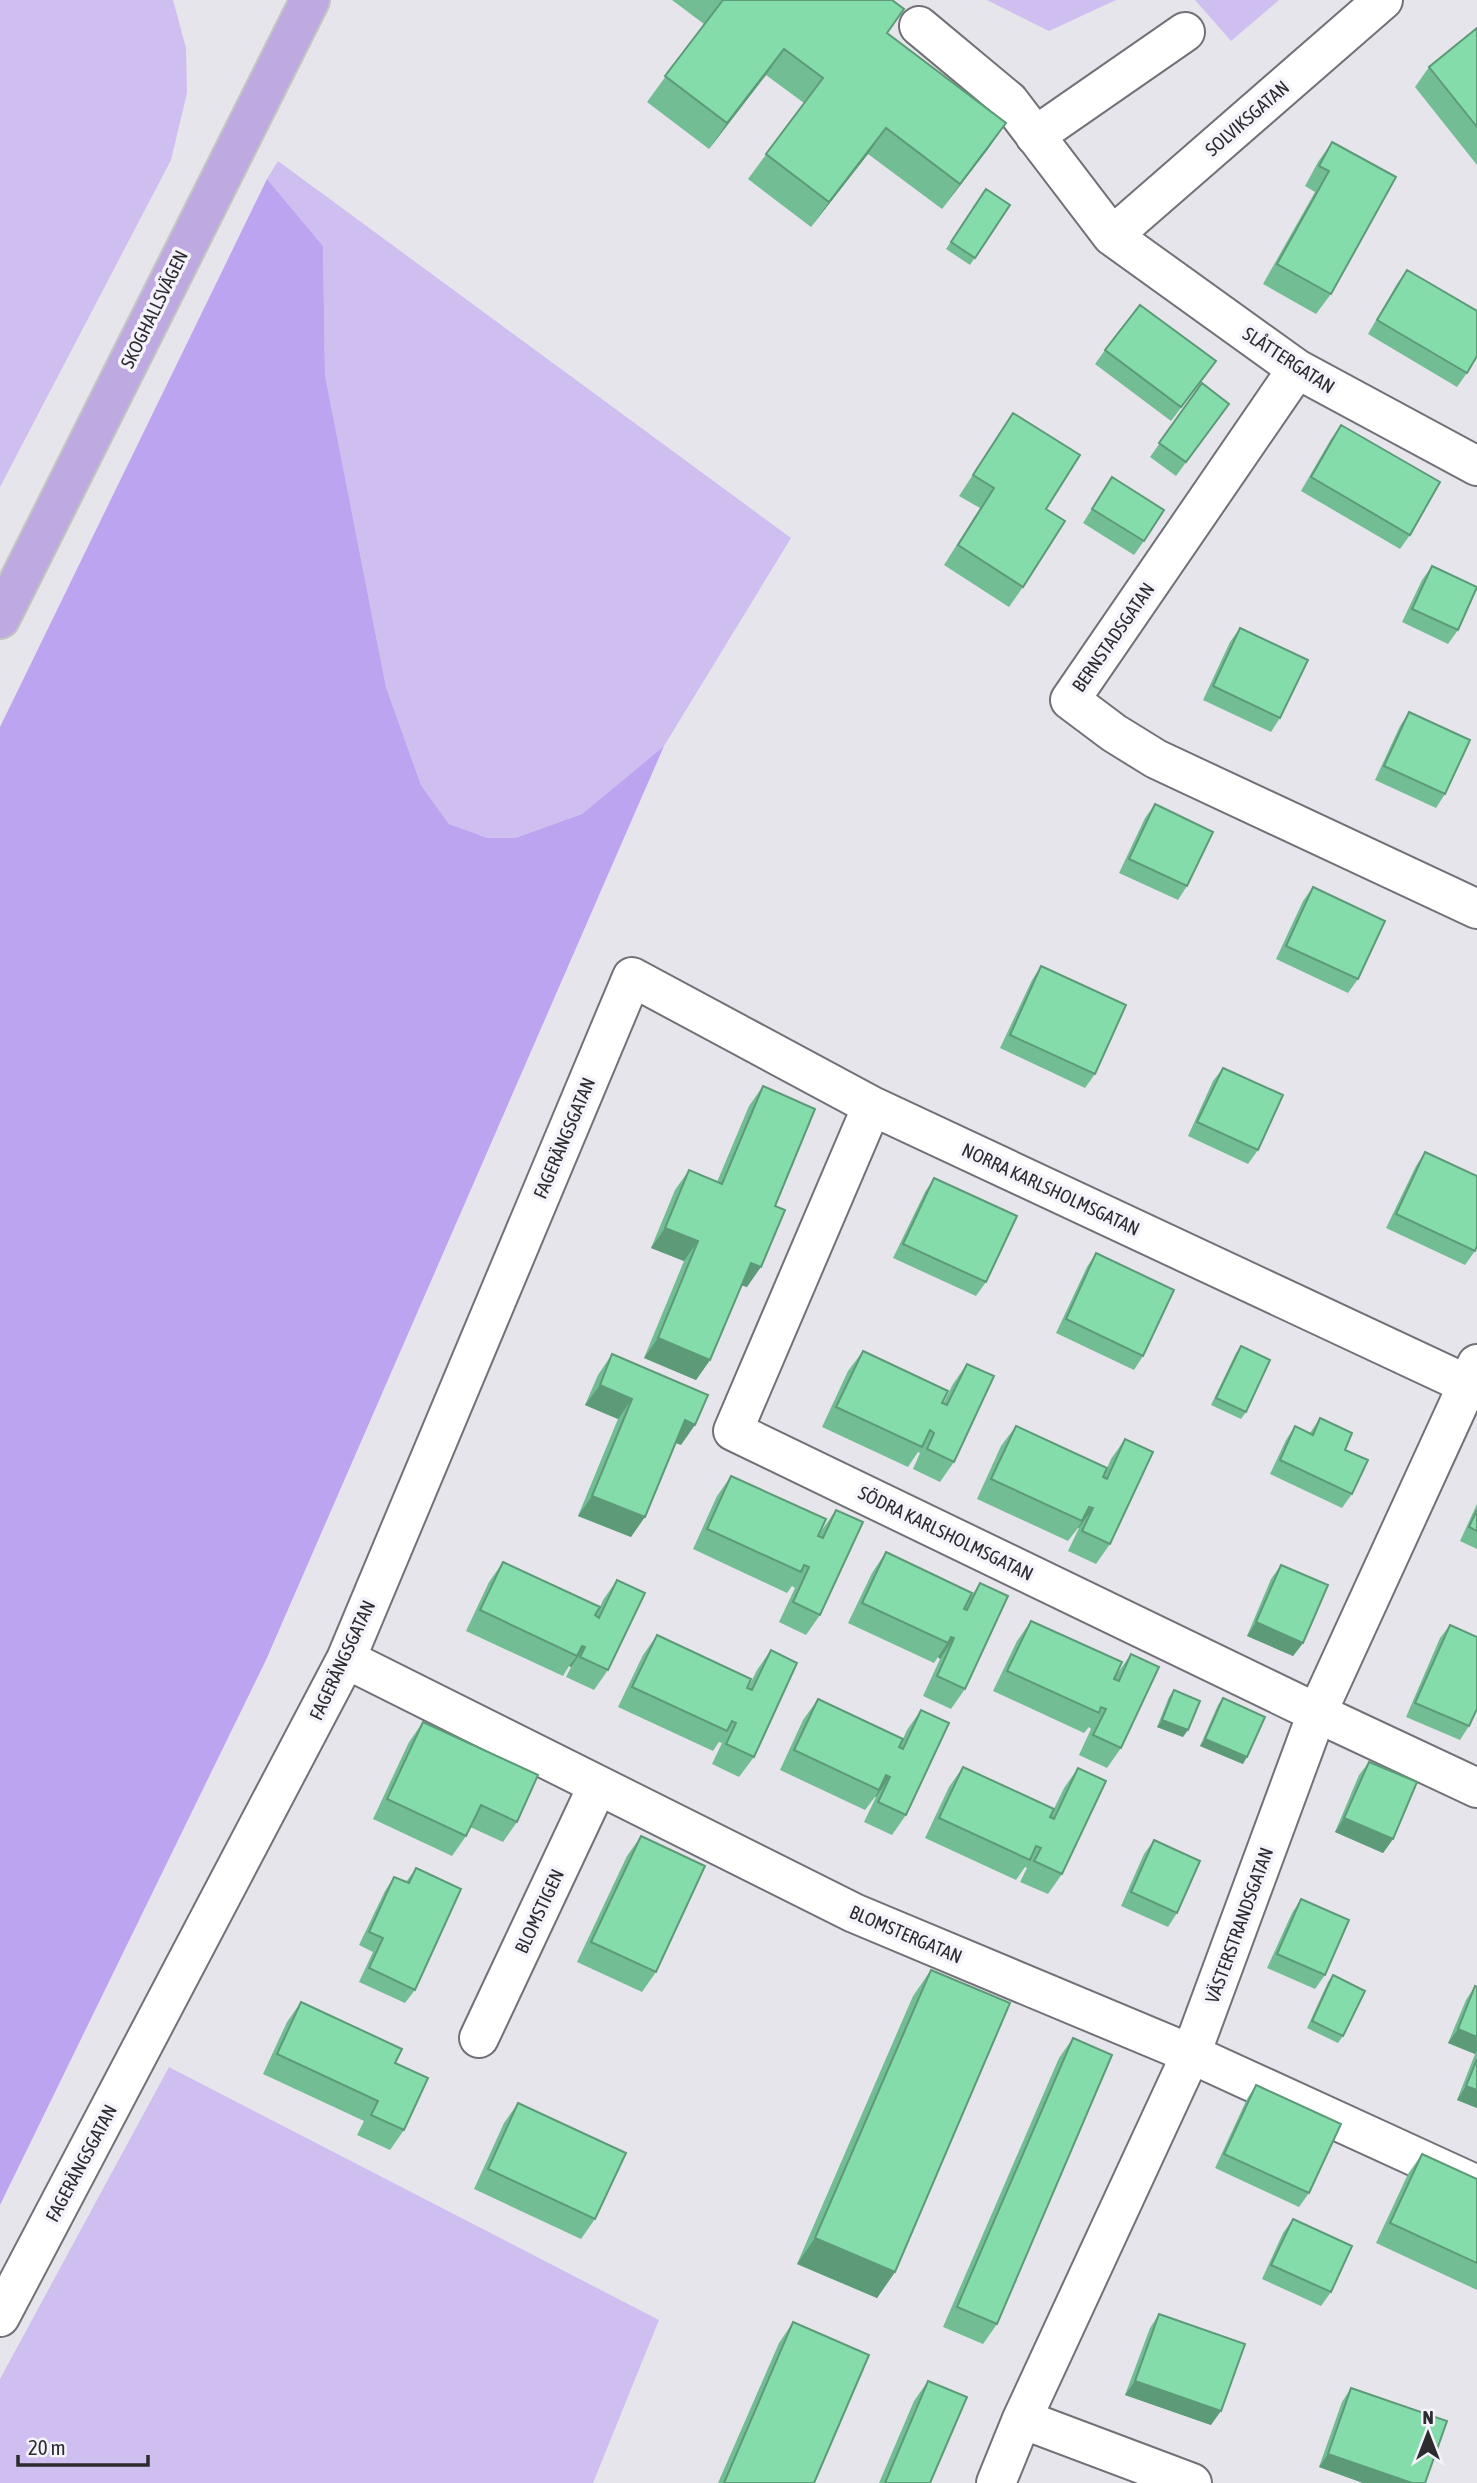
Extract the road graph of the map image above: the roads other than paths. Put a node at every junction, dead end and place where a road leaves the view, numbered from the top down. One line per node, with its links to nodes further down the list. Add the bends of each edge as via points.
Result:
1 (310, 0): 9 (main road, SKOGHALLSVÄGEN)
2 (1383, 0): 6 (street, SOLVIKSGATAN)
3 (919, 26): 5 (street, SLÅTTERGATAN, via 1009,101)
4 (1185, 32): 5 (street)
5 (1035, 136): 6 (street, SLÅTTERGATAN)
6 (1112, 236): 7 (street, SLÅTTERGATAN)
7 (1297, 369): 8 (street, SLÅTTERGATAN); 10 (street, BERNSTADSGATAN, via 1070,700 1156,759)
8 (1477, 466)
9 (0, 619)
10 (1477, 909)
11 (632, 977): 12 (street, NORRA KARLSHOLMSGATAN); 14 (street, FAGERÄNGSGATAN)
12 (872, 1106): 13 (street, NORRA KARLSHOLMSGATAN); 15 (street, SÖDRA KARLSHOLMSGATAN, via 733,1431)
13 (1474, 1379): 15 (street, VÄSTERSTRANDSGATAN)
14 (346, 1659): 16 (street, BLOMSTERGATAN); 21 (street, FAGERÄNGSGATAN)
15 (1317, 1713): 17 (street, SÖDRA KARLSHOLMSGATAN); 19 (street, VÄSTERSTRANDSGATAN)
16 (598, 1785): 18 (street, BLOMSTIGEN); 19 (street, BLOMSTERGATAN, via 854,1913)
17 (1477, 1788)
18 (479, 2038)
19 (1191, 2054): 20 (street, BLOMSTERGATAN); 22 (street, VÄSTERSTRANDSGATAN)
20 (1477, 2186)
21 (0, 2317)
22 (1022, 2419): 23 (street, VÄSTERSTRANDSGATAN); 24 (street)
23 (996, 2483)
24 (1192, 2483)

